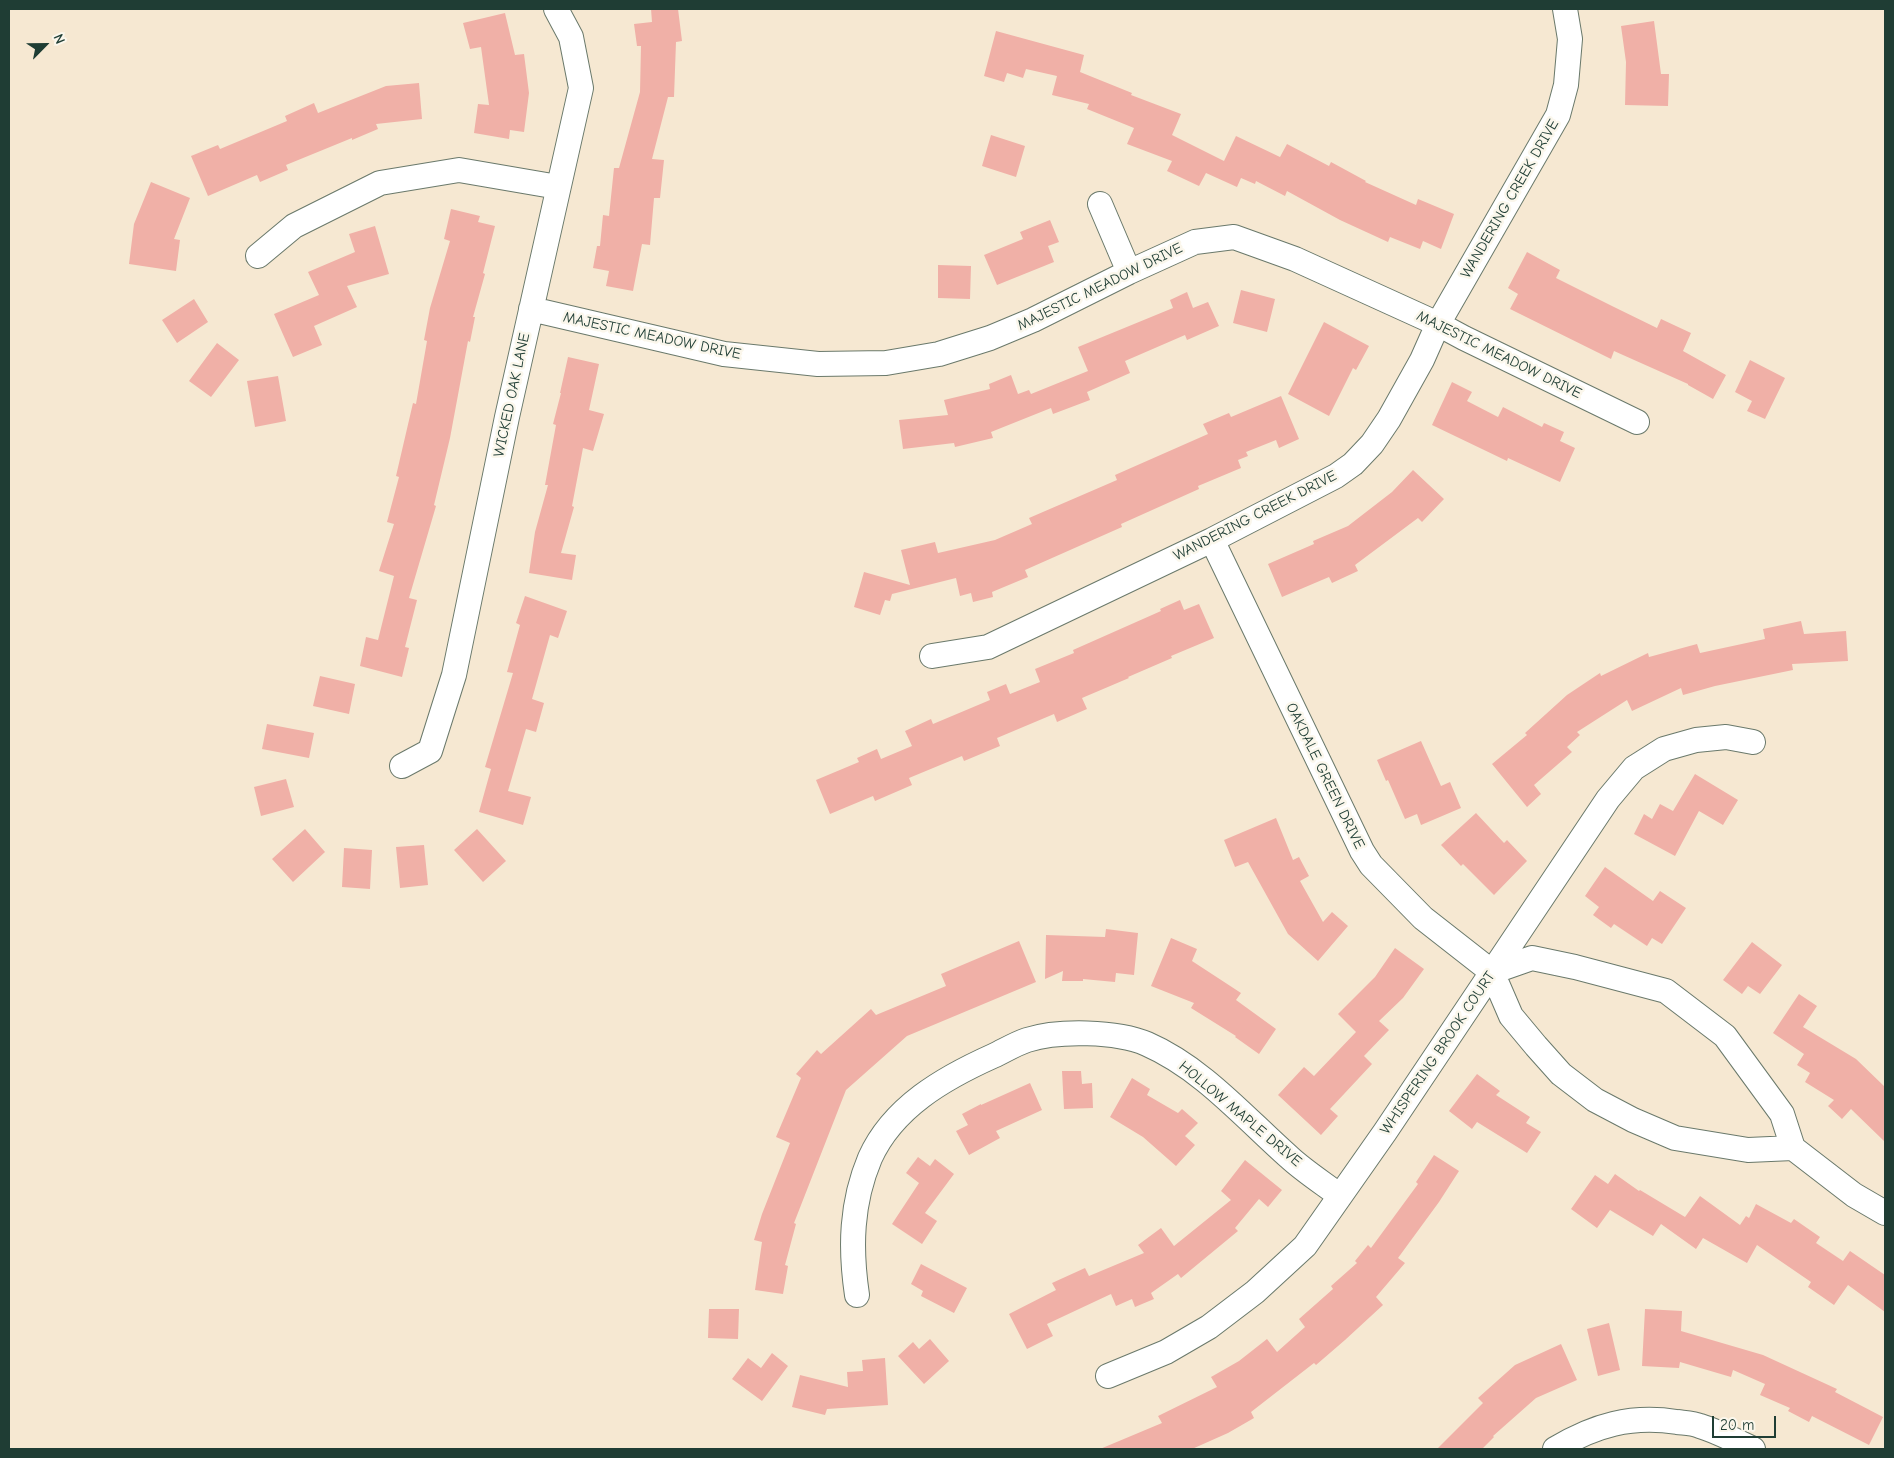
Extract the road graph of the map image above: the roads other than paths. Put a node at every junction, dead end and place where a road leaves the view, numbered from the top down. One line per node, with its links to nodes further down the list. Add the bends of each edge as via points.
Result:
1 (556, 9): 3 (street, WICKED OAK LANE, via 571,37 581,88)
2 (1565, 9): 8 (street, WANDERING CREEK DRIVE, via 1570,39 1566,85 1558,115)
3 (558, 186): 5 (street, via 459,170 380,183 294,226); 7 (street, WICKED OAK LANE)
4 (1100, 204): 6 (street)
5 (258, 256)
6 (1130, 272): 7 (street, MAJESTIC MEADOW DRIVE, via 990,338 939,354 886,363 818,364 724,354); 8 (street, MAJESTIC MEADOW DRIVE, via 1195,242 1234,237 1295,259)
7 (531, 309): 13 (street, WICKED OAK LANE, via 454,675 430,752)
8 (1438, 324): 9 (street, MAJESTIC MEADOW DRIVE); 10 (street, WANDERING CREEK DRIVE, via 1389,419 1353,464 1314,489)
9 (1638, 422)
10 (1212, 540): 11 (street, WANDERING CREEK DRIVE, via 988,647); 14 (street, OAKDALE GREEN DRIVE, via 1362,852 1423,918)
11 (932, 656)
12 (1753, 742): 14 (street, WHISPERING BROOK COURT, via 1726,737 1696,740 1664,748 1634,768 1608,799)
13 (402, 766)
14 (1492, 972): 15 (street, OAKDALE GREEN DRIVE, via 1511,1016 1561,1074 1595,1100 1675,1138 1748,1150); 15 (street, via 1532,958 1666,991 1725,1036 1782,1114); 16 (street, WHISPERING BROOK COURT)
15 (1793, 1148): 17 (street, via 1854,1195)
16 (1340, 1196): 18 (street, HOLLOW MAPLE DRIVE, via 1291,1159 1209,1084 1177,1060 1145,1043 1084,1033 1028,1040 942,1080 889,1128 871,1157 859,1193 852,1231 852,1266); 19 (street, WHISPERING BROOK COURT, via 1305,1246 1256,1292 1209,1327 1166,1352)
17 (1885, 1214)
18 (857, 1295)
19 (1108, 1376)
20 (1556, 1449): 21 (street, via 1596,1428 1644,1420 1698,1425)
21 (1754, 1449)

